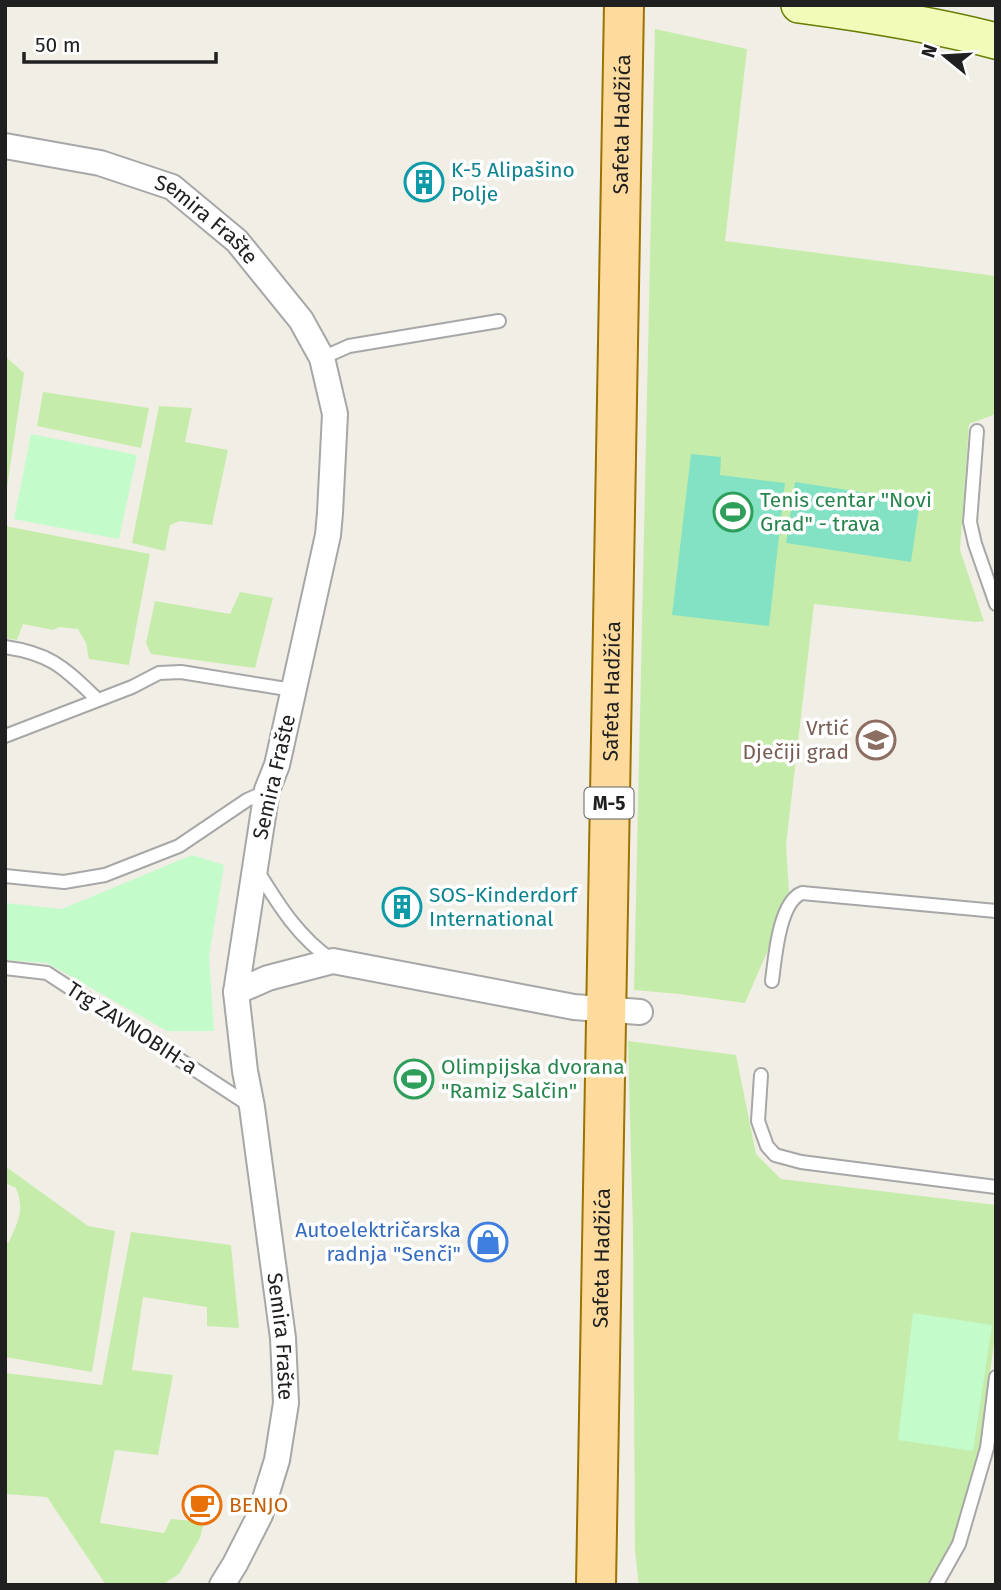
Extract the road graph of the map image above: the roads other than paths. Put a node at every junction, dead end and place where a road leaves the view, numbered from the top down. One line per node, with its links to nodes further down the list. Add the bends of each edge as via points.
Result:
1 (624, 5): 22 (main road, Safeta Hadžića / M-5)
2 (799, 5): 3 (street)
3 (877, 11): 4 (street)
4 (996, 41)
5 (5, 146): 7 (street, Semira Frašte, via 100,163 173,187 237,241 300,320)
6 (499, 321): 7 (lane, via 349,346)
7 (322, 358): 11 (street, Semira Frašte, via 335,414 330,513)
8 (976, 431): 9 (lane, via 970,522)
9 (996, 604)
10 (5, 646): 12 (lane, via 42,655 63,667)
11 (293, 690): 12 (lane, via 181,672 159,673); 14 (street, Semira Frašte)
12 (97, 699): 13 (lane)
13 (5, 736)
14 (267, 790): 15 (street, Semira Frašte); 16 (lane, via 179,846 104,875 64,882)
15 (255, 866): 18 (lane, via 302,936); 21 (street, Semira Frašte)
16 (5, 876)
17 (996, 911): 20 (lane, via 802,893 794,896 786,910)
18 (333, 961): 21 (street, via 268,978); 22 (street, via 574,1007)
19 (5, 968): 24 (lane, Trg ZAVNOBIH-a, via 47,973)
20 (772, 981)
21 (236, 992): 24 (street, Semira Frašte)
22 (623, 1011): 28 (main road, Safeta Hadžića / M-5)
23 (761, 1075): 25 (lane, via 758,1121 775,1155)
24 (252, 1107): 27 (street, Semira Frašte, via 284,1338 286,1404 260,1515)
25 (996, 1187)
26 (996, 1377): 29 (lane, via 987,1448 959,1544)
27 (222, 1585)
28 (596, 1585)
29 (936, 1585)

